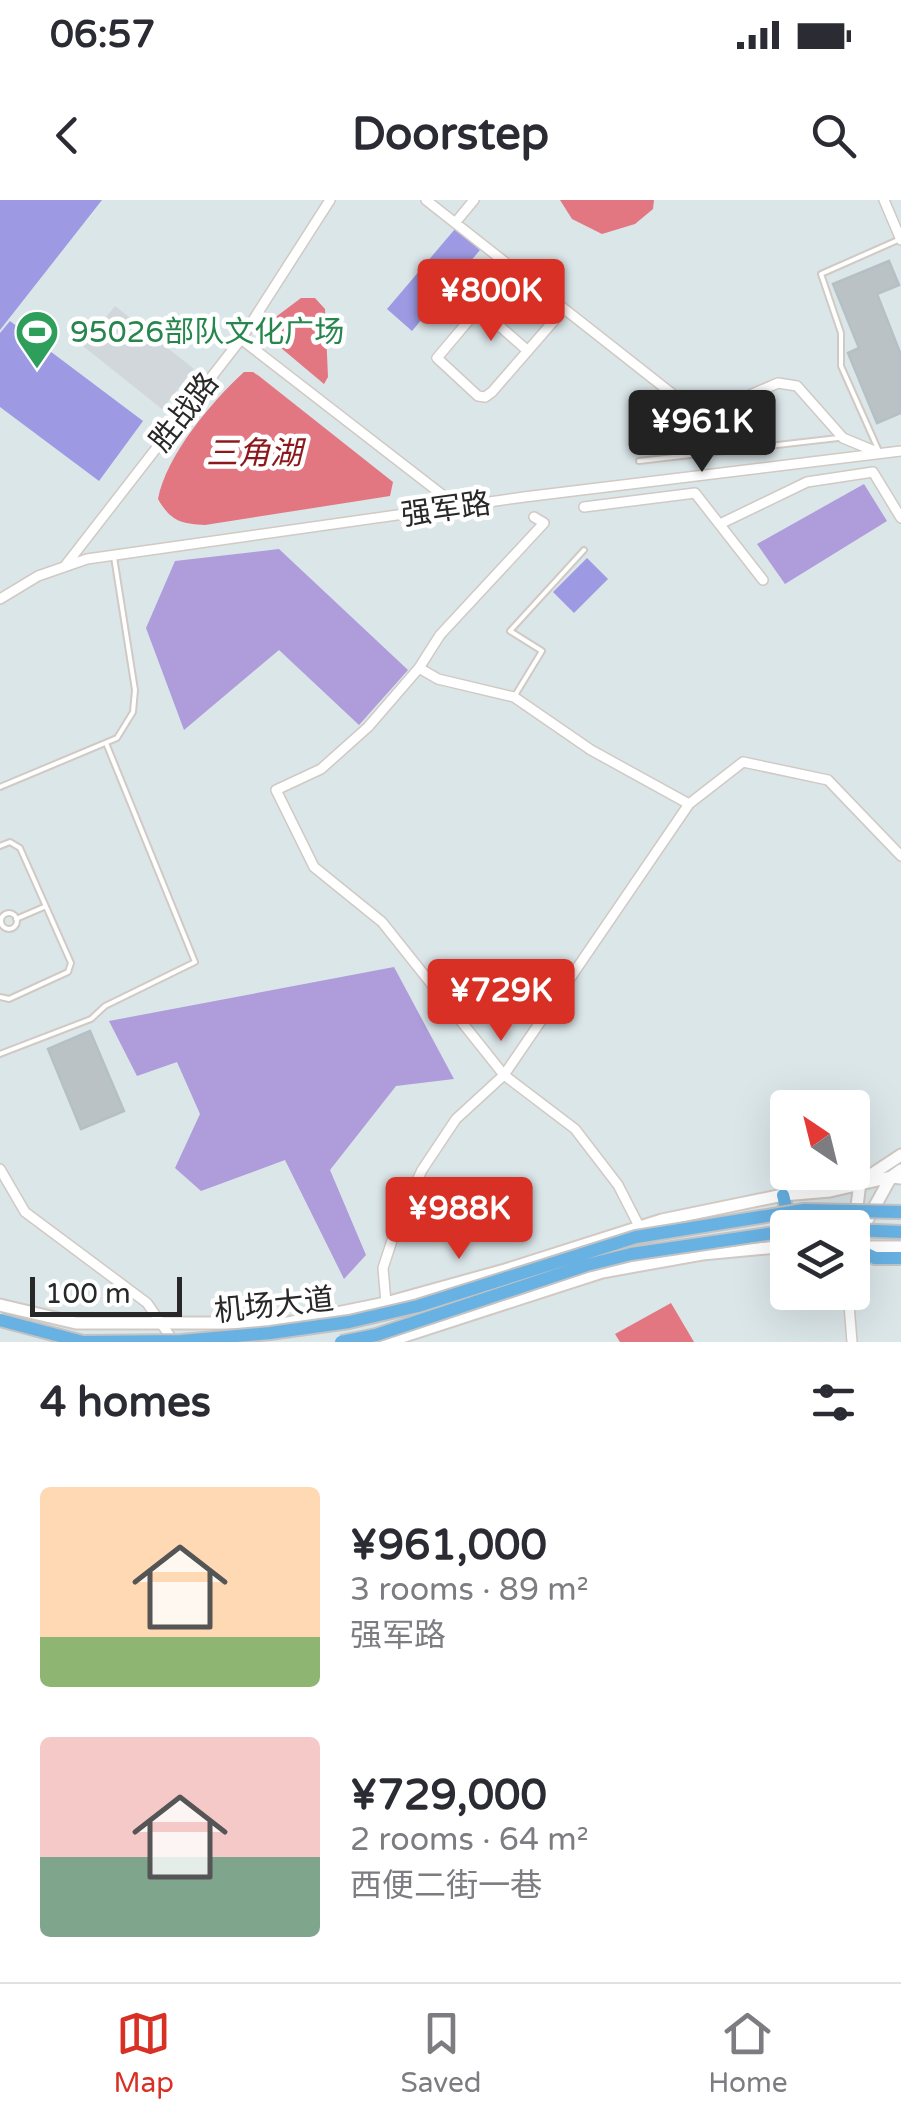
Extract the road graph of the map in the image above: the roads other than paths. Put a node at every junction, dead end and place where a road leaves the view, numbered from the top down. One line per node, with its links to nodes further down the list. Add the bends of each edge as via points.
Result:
1 (330, 200): 10 (street, 胜战路)
2 (426, 200): 5 (street)
3 (474, 200): 5 (street)
4 (884, 200): 6 (street)
5 (456, 223): 7 (street)
6 (901, 240): 14 (lane, via 821,274 840,333 841,366)
7 (513, 268): 8 (street); 9 (street)
8 (479, 308): 11 (street); 11 (street, via 436,358 478,396 492,392)
9 (564, 309): 11 (street); 12 (street, via 689,407 717,409 778,382 797,386)
10 (241, 339): 16 (street); 23 (street, 胜战路)
11 (528, 351)
12 (843, 438): 14 (street); 15 (lane)
13 (901, 450): 14 (street, 强军路)
14 (880, 453): 16 (street, 强军路)
15 (639, 461)
16 (458, 507): 22 (street, 强军路)
17 (584, 507): 20 (street, via 695,493)
18 (534, 517): 26 (street, via 544,523 440,635)
19 (901, 518): 20 (street, via 873,472 808,482)
20 (720, 524): 24 (street)
21 (584, 550): 27 (lane, via 510,631 542,651)
22 (114, 557): 23 (street, 强军路); 28 (lane, via 135,690 133,712 118,738)
23 (63, 567): 25 (street, 强军路)
24 (763, 580)
25 (0, 598)
26 (418, 668): 27 (street, via 438,680); 38 (street, via 368,727 321,768 276,790 314,867 382,922)
27 (514, 697): 30 (street, via 591,750)
28 (106, 743): 29 (lane); 37 (lane, via 195,962 91,1019)
29 (0, 787)
30 (690, 804): 32 (street, via 743,762 794,771 828,780); 38 (street)
31 (0, 846): 33 (lane, via 20,848)
32 (901, 856)
33 (46, 906): 34 (lane); 36 (lane, via 71,962 68,972)
34 (16, 919): 35 (lane, via 11,913); 35 (lane, via 10,929)
35 (0, 922)
36 (0, 997)
37 (0, 1054)
38 (504, 1075): 49 (street, via 575,1129 618,1185); 58 (street, via 456,1120 422,1170 383,1268)
39 (901, 1155): 41 (street)
40 (0, 1169): 65 (street, via 25,1212 132,1291)
41 (870, 1175)
42 (898, 1175): 43 (street); 48 (street)
43 (870, 1180)
44 (833, 1190): 45 (street)
45 (783, 1194): 46 (main road); 49 (street)
46 (786, 1210)
47 (901, 1212): 62 (main road, 机场大道, bridge, via 804,1210 636,1237 418,1306 270,1333 84,1342)
48 (870, 1219)
49 (639, 1226): 58 (street)
50 (870, 1231): 52 (main road, bridge)
51 (770, 1232): 70 (main road, 机场大道, bridge, via 588,1265)
52 (901, 1232)
53 (870, 1247): 55 (street)
54 (770, 1248): 71 (street, via 602,1272)
55 (901, 1248)
56 (870, 1256): 57 (main road)
57 (901, 1258)
58 (386, 1303): 65 (street, via 288,1323)
59 (0, 1304): 61 (street)
60 (849, 1310): 72 (street)
61 (40, 1315): 63 (street); 66 (street)
62 (0, 1320)
63 (88, 1324): 64 (street); 67 (street)
64 (105, 1324): 65 (street); 68 (street)
65 (163, 1325): 69 (street)
66 (44, 1342)
67 (88, 1342)
68 (104, 1342)
69 (174, 1342)
70 (341, 1342)
71 (386, 1342)
72 (852, 1342)

